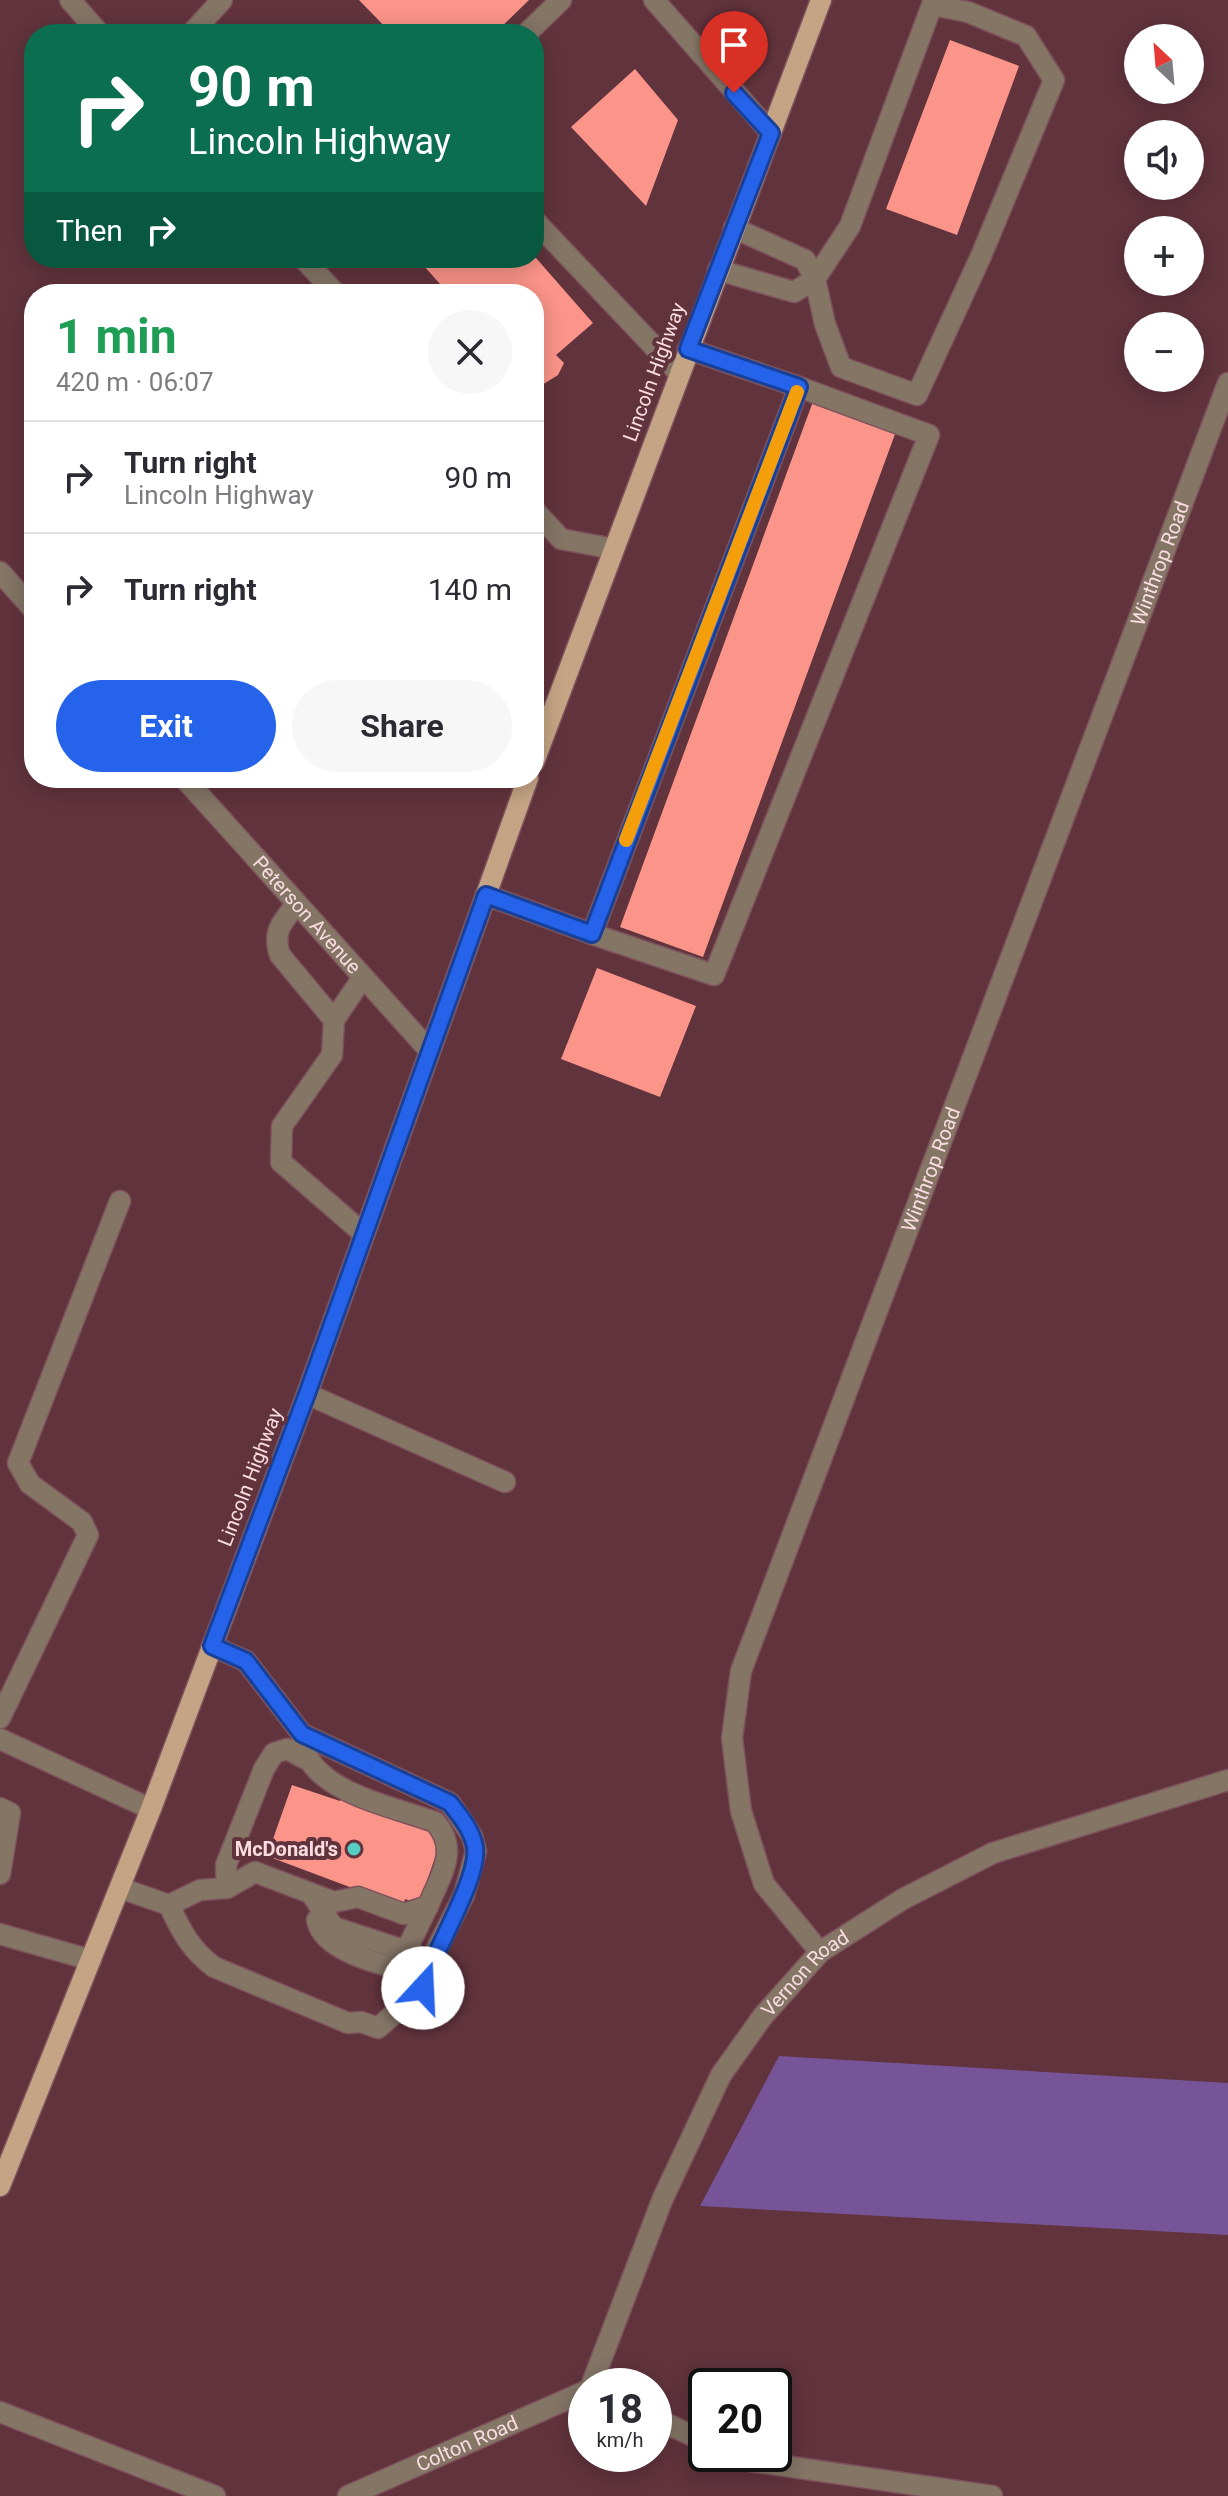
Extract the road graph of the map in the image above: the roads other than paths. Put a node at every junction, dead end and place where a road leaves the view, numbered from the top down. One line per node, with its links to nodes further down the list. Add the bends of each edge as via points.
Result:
1 (70, 0): 6 (street)
2 (222, 0): 7 (street)
3 (561, 0): 8 (street)
4 (654, 0): 9 (street)
5 (821, 0): 9 (main road, Lincoln Highway)
6 (91, 24)
7 (200, 24)
8 (536, 24)
9 (771, 133): 10 (main road, Lincoln Highway)
10 (734, 228): 13 (main road, Lincoln Highway); 14 (street, via 805,260)
11 (544, 231): 17 (street)
12 (316, 268): 15 (street)
13 (718, 270): 14 (street, via 794,292); 16 (main road, Lincoln Highway)
14 (815, 279): 14 (street, via 841,367 917,395 1054,80 1026,36 968,12 932,5 850,226)
15 (328, 284)
16 (688, 349): 17 (main road, Lincoln Highway); 19 (street)
17 (679, 373): 21 (main road, Lincoln Highway)
18 (1228, 383): 52 (street, Winthrop Road, via 741,1671 732,1738 741,1811 764,1884)
19 (799, 387): 29 (street); 29 (street, via 929,435 714,975)
20 (544, 521): 21 (street, via 561,539)
21 (614, 549): 24 (main road, Lincoln Highway)
22 (0, 572): 23 (street)
23 (24, 599)
24 (544, 735)
25 (193, 788): 28 (street, Peterson Avenue)
26 (524, 788): 27 (main road, Lincoln Highway)
27 (486, 895): 29 (street); 32 (main road, Lincoln Highway)
28 (297, 904): 30 (street, Peterson Avenue); 31 (street, via 279,925 276,943 280,955)
29 (592, 934)
30 (363, 977): 31 (street); 32 (street, Peterson Avenue)
31 (334, 1020): 34 (street, via 332,1055 282,1126 281,1162)
32 (429, 1050): 34 (main road, Lincoln Highway)
33 (120, 1201): 38 (street, via 18,1463 30,1484 82,1522 88,1535)
34 (364, 1234): 35 (main road, Lincoln Highway)
35 (307, 1394): 36 (street); 37 (main road, Lincoln Highway)
36 (505, 1482)
37 (212, 1646): 39 (street, via 246,1661); 44 (main road, Lincoln Highway)
38 (0, 1718)
39 (302, 1734): 41 (street); 54 (street, via 450,1803 472,1836 476,1851 464,1895)
40 (0, 1739): 44 (street)
41 (306, 1759): 47 (street, via 287,1749 274,1753 264,1769 226,1865); 50 (street, via 333,1784 435,1822 444,1831 449,1854)
42 (1228, 1780): 52 (street, Vernon Road, via 993,1853 903,1899)
43 (0, 1808): 45 (street, via 10,1813)
44 (151, 1809): 46 (main road, Lincoln Highway)
45 (0, 1874)
46 (120, 1888): 49 (street); 53 (main road, Lincoln Highway)
47 (227, 1888): 48 (street, via 255,1872); 49 (street, via 200,1890)
48 (313, 1896): 50 (street, via 334,1902 358,1897 404,1914); 50 (street, via 333,1927 406,1951); 54 (street, via 318,1928 345,1952)
49 (169, 1905): 54 (street, via 183,1935 214,1967 348,2023 378,2028 423,1988)
50 (428, 1906)
51 (0, 1934): 53 (street)
52 (820, 1952): 56 (street, Vernon Road, via 763,2016 721,2075 663,2198)
53 (91, 1960): 55 (main road, Lincoln Highway)
54 (426, 1976)
55 (0, 2186)
56 (598, 2368)
57 (568, 2399): 61 (street, Colton Road)
58 (0, 2412): 60 (street)
59 (792, 2468): 62 (street)
60 (215, 2496)
61 (348, 2496)
62 (992, 2496)

